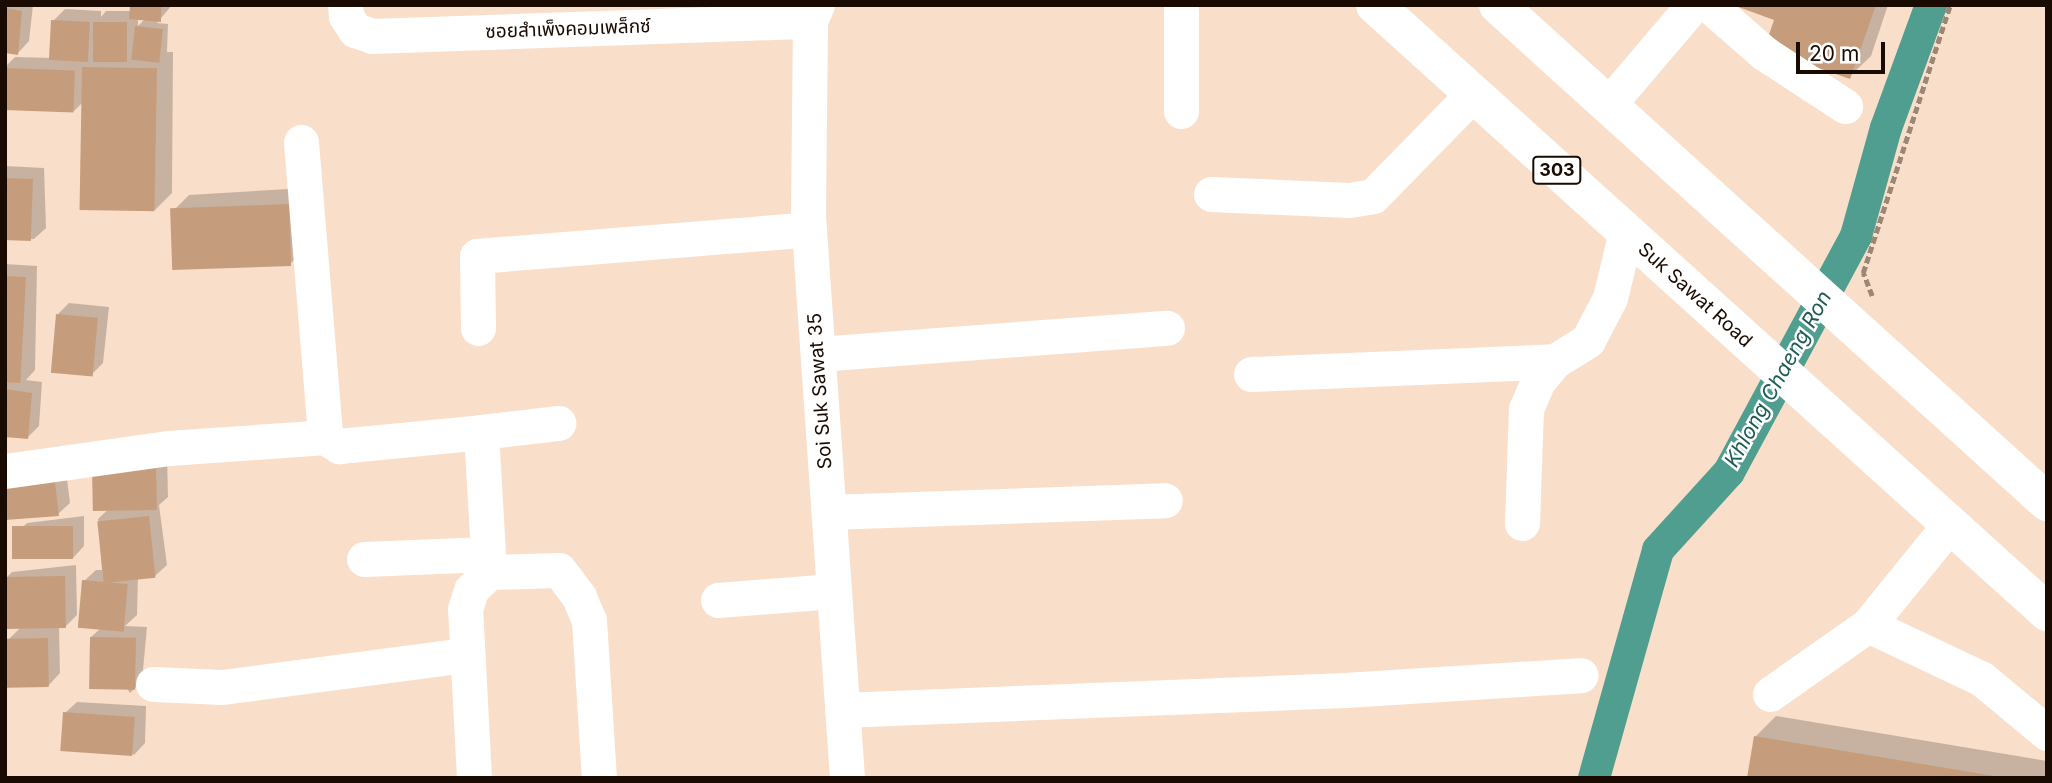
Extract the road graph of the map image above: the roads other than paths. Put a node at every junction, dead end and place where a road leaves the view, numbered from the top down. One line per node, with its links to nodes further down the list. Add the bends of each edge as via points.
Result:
1 (345, 5): 7 (street, ซอยสำเพ็งคอมเพล็กซ์, via 355,30 372,36)
2 (1181, 5): 11 (street)
3 (1375, 5): 8 (main road, Suk Sawat Road / 303)
4 (1498, 5): 9 (main road)
5 (1693, 5): 9 (street)
6 (1709, 5): 10 (street, via 1763,53)
7 (814, 13): 14 (street, Soi Suk Sawat 35)
8 (1473, 94): 13 (street, via 1373,196 1349,201); 15 (main road, Suk Sawat Road / 303)
9 (1608, 105): 26 (main road)
10 (1845, 106)
11 (1181, 111)
12 (300, 142): 23 (street)
13 (1211, 194)
14 (809, 229): 16 (street, via 477,256); 18 (street, Soi Suk Sawat 35)
15 (1626, 232): 19 (street, via 1610,298 1588,340); 29 (main road, Suk Sawat Road / 303)
16 (478, 328)
17 (1167, 328): 18 (street)
18 (818, 354): 27 (street, Soi Suk Sawat 35)
19 (1555, 361): 20 (street); 28 (street, via 1538,381 1526,409)
20 (1251, 374)
21 (558, 423): 22 (street)
22 (481, 432): 23 (street, via 339,446); 31 (street)
23 (325, 437): 24 (street, via 169,448)
24 (5, 471)
25 (1165, 500): 27 (street)
26 (2047, 502)
27 (829, 512): 32 (street, Soi Suk Sawat 35)
28 (1522, 523)
29 (1950, 524): 34 (main road, Suk Sawat Road / 303); 35 (street)
30 (364, 559): 31 (street)
31 (489, 563): 36 (street, via 465,609); 43 (street, via 559,570 579,597 589,620)
32 (833, 591): 33 (street); 40 (street, Soi Suk Sawat 35)
33 (718, 600)
34 (2047, 612)
35 (1868, 625): 39 (street); 41 (street, via 1982,679)
36 (466, 655): 38 (street, via 222,687); 42 (street)
37 (1581, 675): 40 (street, via 1331,691)
38 (153, 684)
39 (1770, 694)
40 (842, 710): 44 (street, Soi Suk Sawat 35)
41 (2047, 733)
42 (474, 778)
43 (599, 778)
44 (847, 778)

